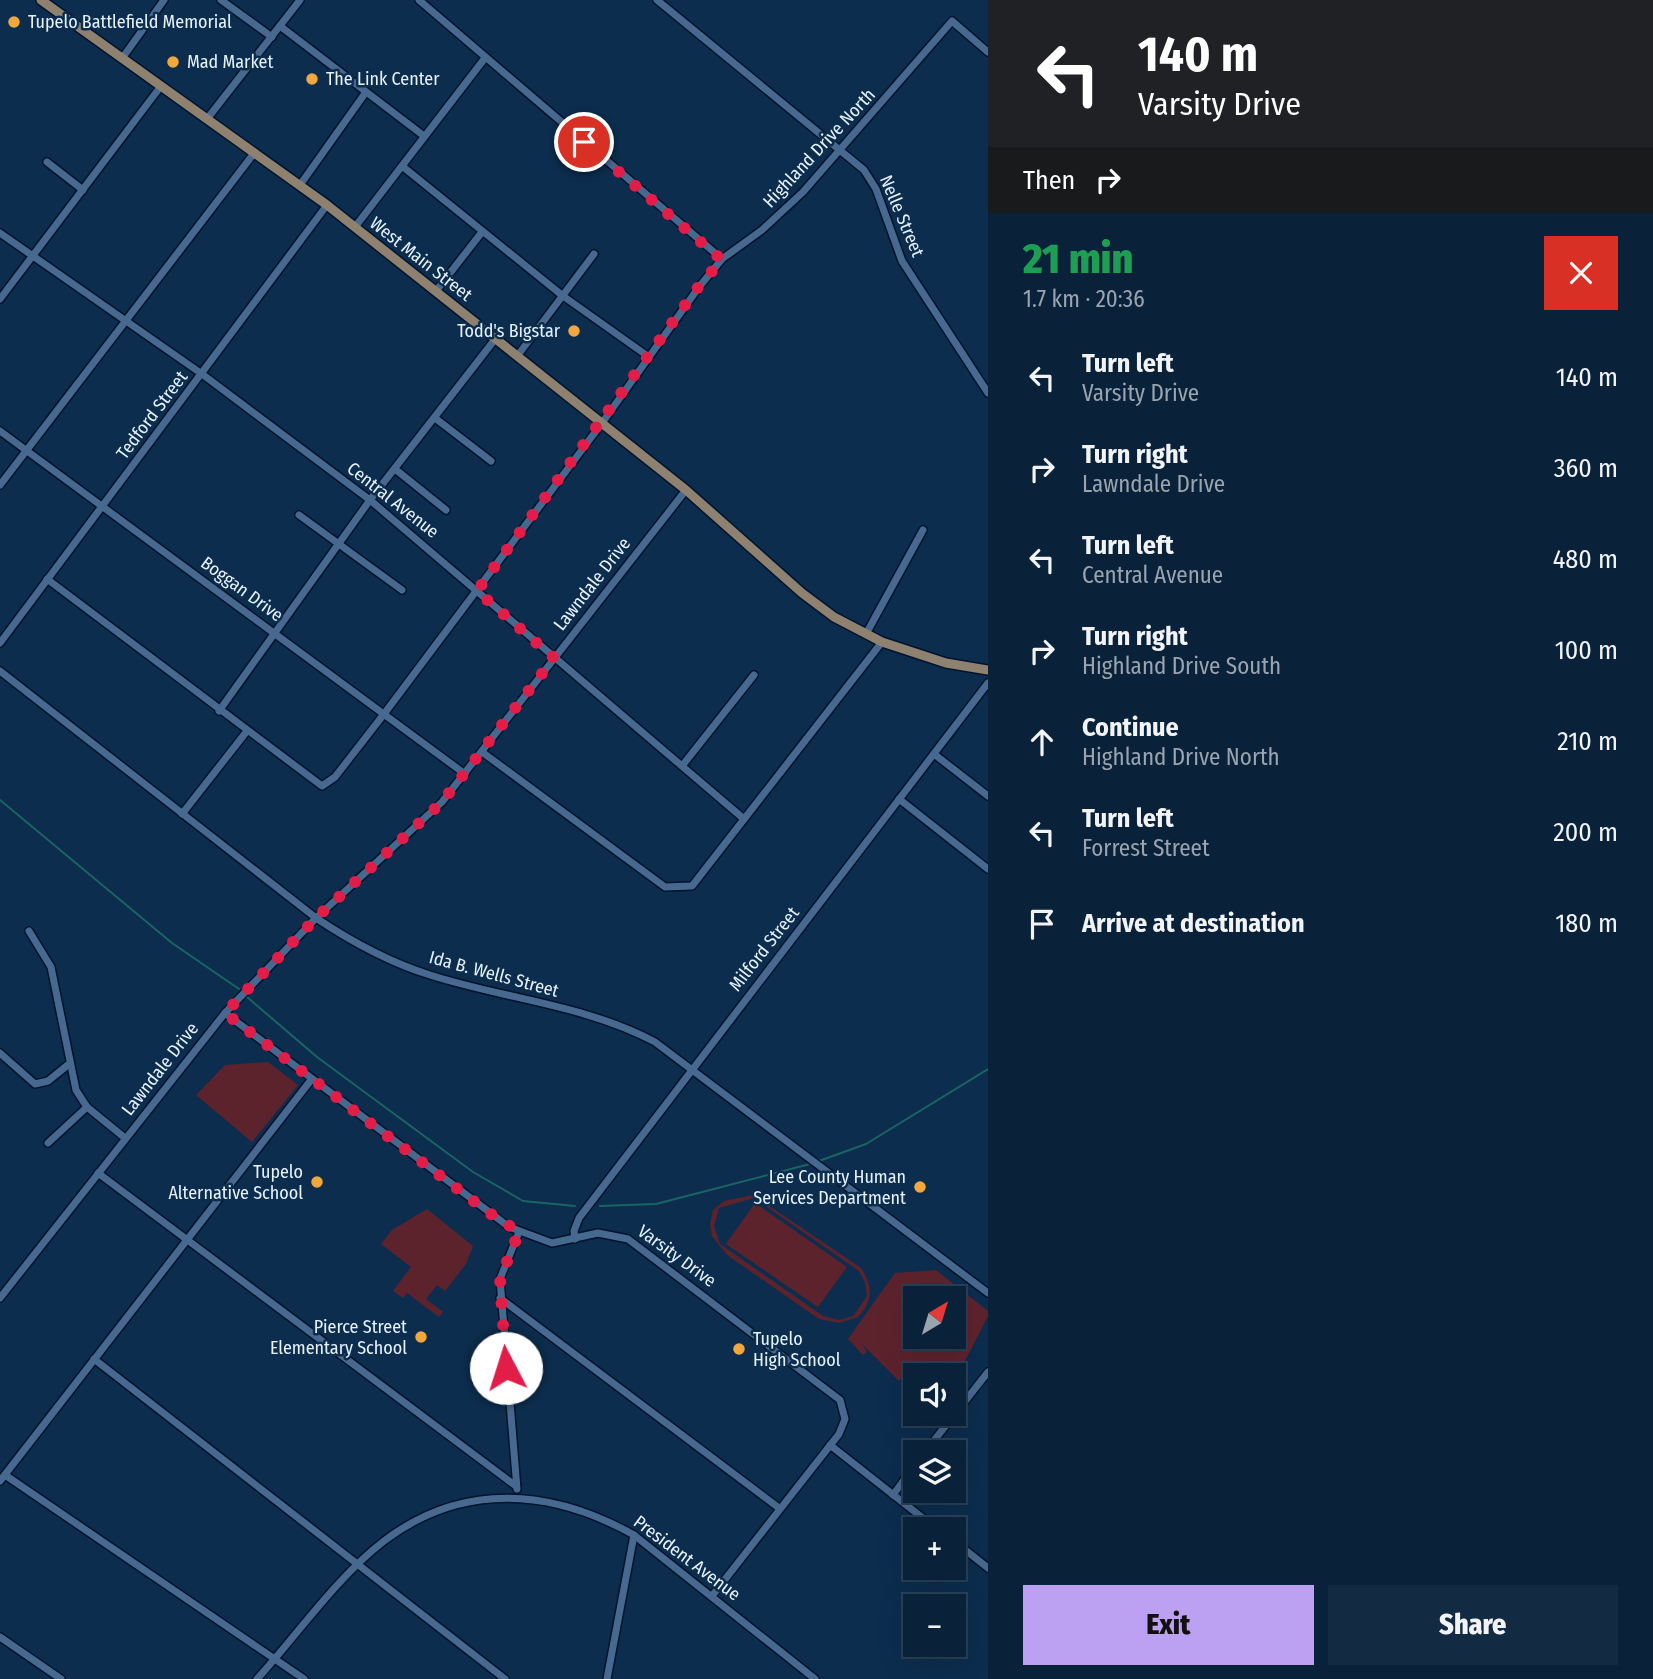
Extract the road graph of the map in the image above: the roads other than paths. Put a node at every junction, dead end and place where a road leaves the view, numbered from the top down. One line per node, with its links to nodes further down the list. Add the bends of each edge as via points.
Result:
1 (41, 0): 10 (main road, West Main Street)
2 (164, 0): 10 (street)
3 (221, 0): 8 (street)
4 (300, 0): 7 (street)
5 (419, 0): 11 (street)
6 (657, 0): 16 (street, Nelle Street)
7 (280, 26): 8 (street); 13 (street)
8 (272, 37): 14 (street)
9 (988, 52): 16 (street, Highland Drive North, via 952,21)
10 (122, 57): 12 (main road, West Main Street)
11 (485, 58): 15 (street); 28 (street)
12 (161, 86): 14 (main road, West Main Street); 21 (street)
13 (366, 92): 15 (street); 20 (street)
14 (207, 119): 17 (main road, West Main Street)
15 (424, 136): 19 (street)
16 (842, 150): 28 (street, Highland Drive North, via 762,230); 37 (street, Nelle Street, via 876,189 902,261)
17 (255, 152): 20 (main road, West Main Street); 32 (street)
18 (47, 162): 21 (street)
19 (402, 166): 23 (street); 24 (street)
20 (300, 185): 22 (main road, West Main Street)
21 (83, 190): 27 (street)
22 (327, 205): 23 (main road, West Main Street); 36 (street, Tedford Street)
23 (355, 227): 29 (main road, West Main Street)
24 (482, 232): 29 (street); 30 (street)
25 (0, 233): 27 (street, Central Avenue)
26 (594, 254): 30 (street)
27 (33, 257): 31 (street); 32 (street, Central Avenue)
28 (722, 260): 35 (street, Highland Drive North)
29 (436, 291): 33 (main road, West Main Street)
30 (563, 296): 34 (street); 35 (street)
31 (0, 299)
32 (128, 321): 36 (street, Central Avenue); 41 (street)
33 (496, 338): 34 (main road, West Main Street); 38 (street)
34 (518, 355): 39 (main road, West Main Street)
35 (649, 357): 39 (street, Highland Drive North)
36 (202, 374): 46 (street, Central Avenue); 47 (street, Tedford Street)
37 (988, 393)
38 (435, 418): 42 (street); 43 (street)
39 (602, 423): 45 (main road, West Main Street); 54 (street, Highland Drive North)
40 (0, 431): 41 (street, Boggan Drive)
41 (27, 450): 44 (street); 47 (street, Boggan Drive)
42 (491, 461)
43 (395, 469): 46 (street); 48 (street)
44 (0, 485)
45 (686, 490): 56 (main road, West Main Street, via 802,593); 59 (street, Lawndale Drive)
46 (370, 500): 51 (street); 54 (street, Central Avenue)
47 (103, 507): 52 (street, Tedford Street); 55 (street, Boggan Drive)
48 (446, 510)
49 (299, 515): 51 (street)
50 (923, 530): 56 (street)
51 (339, 545): 53 (street); 55 (street)
52 (47, 579): 58 (street, Tedford Street); 64 (street)
53 (402, 590)
54 (477, 591): 59 (street, Central Avenue); 65 (street, Highland Drive North)
55 (275, 632): 64 (street); 65 (street, Boggan Drive)
56 (866, 634): 57 (main road, West Main Street)
57 (882, 642): 60 (main road, West Main Street, via 946,663); 74 (street)
58 (0, 643)
59 (554, 658): 67 (street, Lawndale Drive); 69 (street, Central Avenue)
60 (988, 670)
61 (0, 671): 73 (street, Ida B. Wells Street)
62 (754, 676): 69 (street)
63 (988, 682): 68 (street, Milford Street)
64 (219, 711): 66 (street)
65 (384, 714): 66 (street, Highland Drive North, via 335,777 322,786); 70 (street, Boggan Drive)
66 (247, 731): 73 (street)
67 (482, 752): 70 (street, Lawndale Drive); 74 (street, via 665,887 692,886)
68 (933, 754): 71 (street); 72 (street, Milford Street)
69 (682, 766): 74 (street, Central Avenue)
70 (465, 774): 76 (street, Lawndale Drive, via 442,802)
71 (988, 796)
72 (899, 799): 75 (street); 81 (street, Milford Street)
73 (182, 814): 76 (street, Ida B. Wells Street)
74 (744, 819)
75 (988, 869)
76 (316, 918): 78 (street, Lawndale Drive); 81 (street, Ida B. Wells Street, via 362,948 431,976 609,1020)
77 (29, 931): 80 (street, via 51,967)
78 (225, 1013): 82 (street, Varsity Drive); 84 (street, Lawndale Drive)
79 (0, 1053): 80 (street, via 35,1084 48,1081)
80 (69, 1064): 83 (street, via 76,1090)
81 (694, 1068): 88 (street, Milford Street, via 579,1218); 90 (street, Ida B. Wells Street)
82 (311, 1080): 87 (street, Varsity Drive); 89 (street)
83 (88, 1107): 84 (street); 85 (street)
84 (125, 1138): 86 (street, Lawndale Drive)
85 (48, 1143)
86 (98, 1173): 89 (street); 91 (street, Lawndale Drive)
87 (519, 1232): 88 (street, Varsity Drive, via 552,1243); 92 (street, via 504,1264)
88 (575, 1239): 96 (street, Varsity Drive, via 598,1233 628,1239 834,1393 845,1419)
89 (186, 1240): 93 (street); 99 (street)
90 (988, 1293)
91 (0, 1298)
92 (500, 1298): 99 (street); 102 (street)
93 (94, 1359): 97 (street); 106 (street)
94 (988, 1372): 95 (street)
95 (934, 1440)
96 (830, 1445): 100 (street); 102 (street)
97 (2, 1478): 110 (street)
98 (903, 1481): 100 (street)
99 (516, 1486): 101 (street)
100 (893, 1495): 103 (street)
101 (517, 1496): 104 (street, President Avenue, via 562,1503); 106 (street, President Avenue, via 448,1508 417,1521 384,1541)
102 (779, 1508): 108 (street)
103 (921, 1517)
104 (634, 1535): 108 (street, President Avenue); 115 (street)
105 (966, 1551): 107 (street)
106 (358, 1565): 110 (street, President Avenue); 114 (street)
107 (988, 1568)
108 (712, 1596): 116 (street, President Avenue)
109 (0, 1637): 111 (street)
110 (275, 1659): 112 (street, President Avenue); 113 (street)
111 (61, 1679)
112 (257, 1679)
113 (304, 1679)
114 (505, 1679)
115 (607, 1679)
116 (815, 1679)

